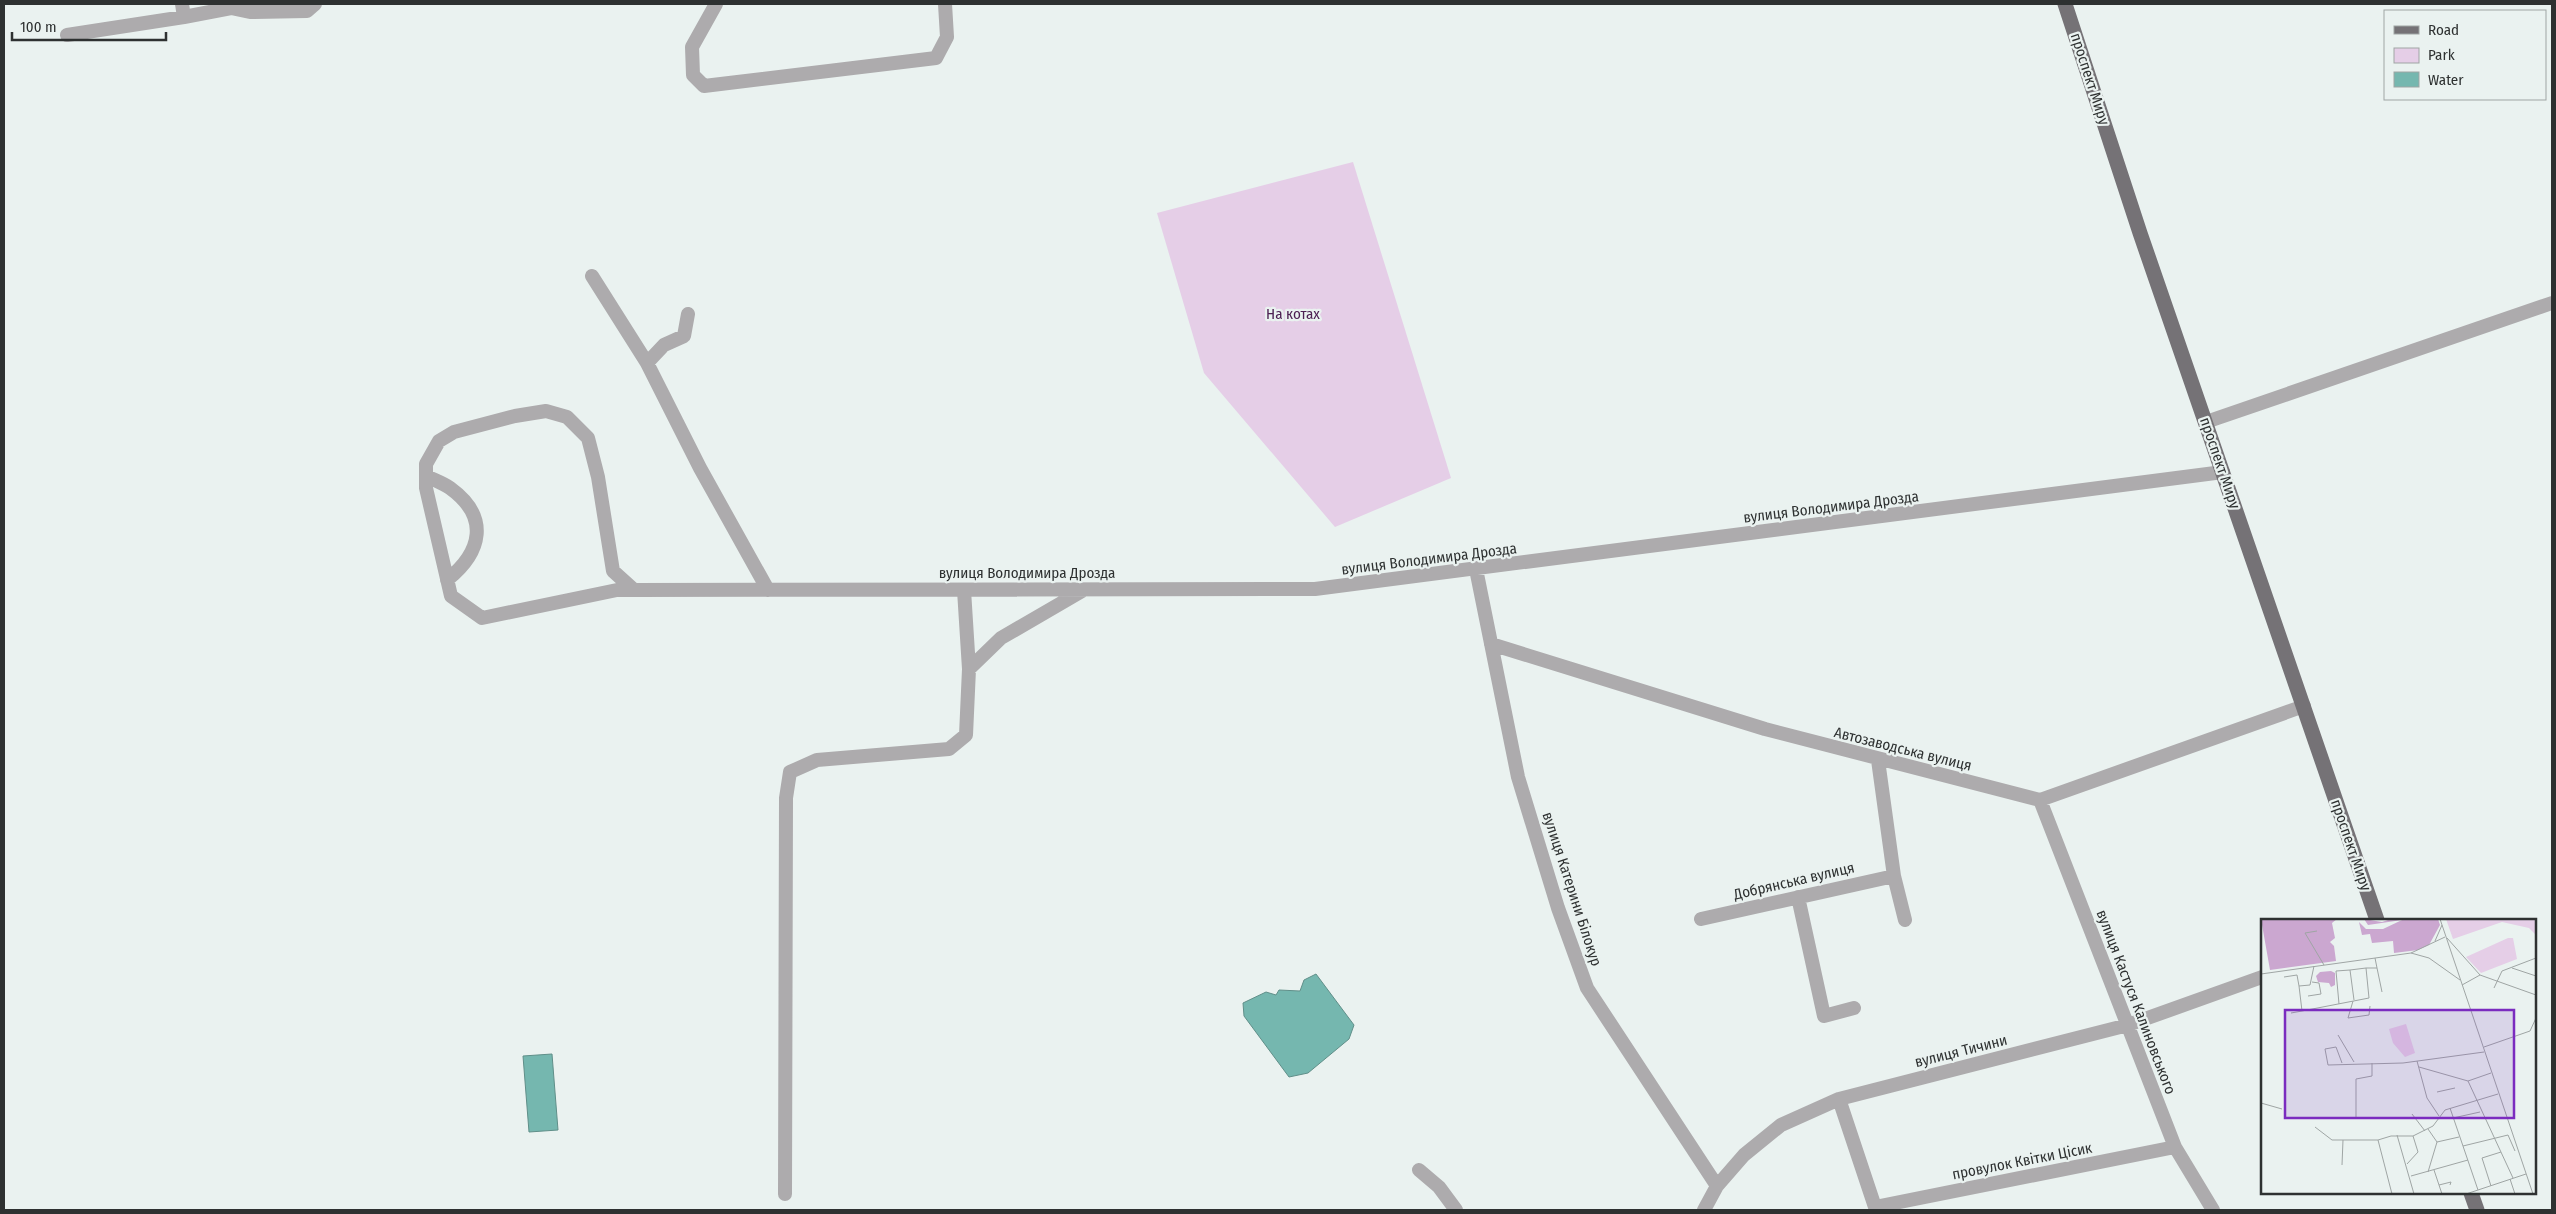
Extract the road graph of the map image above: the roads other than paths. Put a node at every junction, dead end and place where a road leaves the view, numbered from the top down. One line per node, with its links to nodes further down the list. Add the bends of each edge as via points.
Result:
1 (315, 4): 5 (street, via 307,11)
2 (716, 4): 3 (street, via 692,47 693,75 704,86 936,58 947,37)
3 (945, 4)
4 (2065, 4): 11 (main road, проспект Миру)
5 (183, 10): 6 (street)
6 (67, 34)
7 (592, 276): 10 (street)
8 (2552, 304): 11 (street)
9 (688, 314): 10 (street, via 684,336 664,345)
10 (647, 363): 18 (street, via 700,468)
11 (2206, 422): 12 (main road, проспект Миру)
12 (2223, 472): 14 (street, вулиця Володимира Дрозда); 24 (main road, проспект Миру)
13 (426, 476): 15 (street, вулиця Володимира Дрозда, via 426,464 438,441 454,432 546,411 567,418 588,438 598,477); 16 (street, вулиця Володимира Дрозда); 16 (street, via 450,488 468,506 477,524 477,540 470,558)
14 (1476, 569): 20 (street, вулиця Володимира Дрозда, via 1314,589); 22 (street, вулиця Катерини Білокур)
15 (613, 571): 17 (street); 21 (street)
16 (447, 580): 21 (street, вулиця Володимира Дрозда, via 451,596 482,618)
17 (634, 590): 18 (street, вулиця Володимира Дрозда); 21 (street, вулиця Володимира Дрозда)
18 (768, 590): 19 (street, вулиця Володимира Дрозда)
19 (964, 590): 20 (street, вулиця Володимира Дрозда); 23 (street)
20 (1084, 590): 23 (street, via 1001,638)
21 (602, 593)
22 (1491, 644): 25 (street, Автозаводська вулиця, via 1765,729); 38 (street, вулиця Катерини Білокур, via 1518,778 1558,908 1587,988)
23 (969, 669): 39 (street, via 966,735 949,749 817,760 790,772 786,798)
24 (2304, 706): 26 (street); 30 (main road, проспект Миру)
25 (1878, 760): 26 (street, Автозаводська вулиця); 27 (street)
26 (2040, 800): 34 (street, вулиця Кастуся Калиновського)
27 (1894, 876): 28 (street, Добрянська вулиця); 31 (street)
28 (1798, 897): 29 (street, Добрянська вулиця); 33 (street, via 1824,1016)
29 (1701, 919)
30 (2377, 919)
31 (1905, 920)
32 (2261, 977): 34 (street, вулиця Тичини)
33 (1854, 1008)
34 (2128, 1025): 35 (street, вулиця Тичини); 36 (street, вулиця Кастуся Калиновського)
35 (1839, 1099): 38 (street, вулиця Тичини, via 1781,1125 1744,1155); 42 (street)
36 (2175, 1146): 42 (street, провулок Квітки Цісик); 45 (street, вулиця Кастуся Калиновського)
37 (1420, 1170): 43 (street, via 1439,1187)
38 (1717, 1186): 41 (street, вулиця Тичини)
39 (786, 1194)
40 (2471, 1194): 46 (main road)
41 (1706, 1206): 44 (street)
42 (1875, 1208)
43 (1456, 1210)
44 (1720, 1210)
45 (2213, 1210)
46 (2477, 1210)

